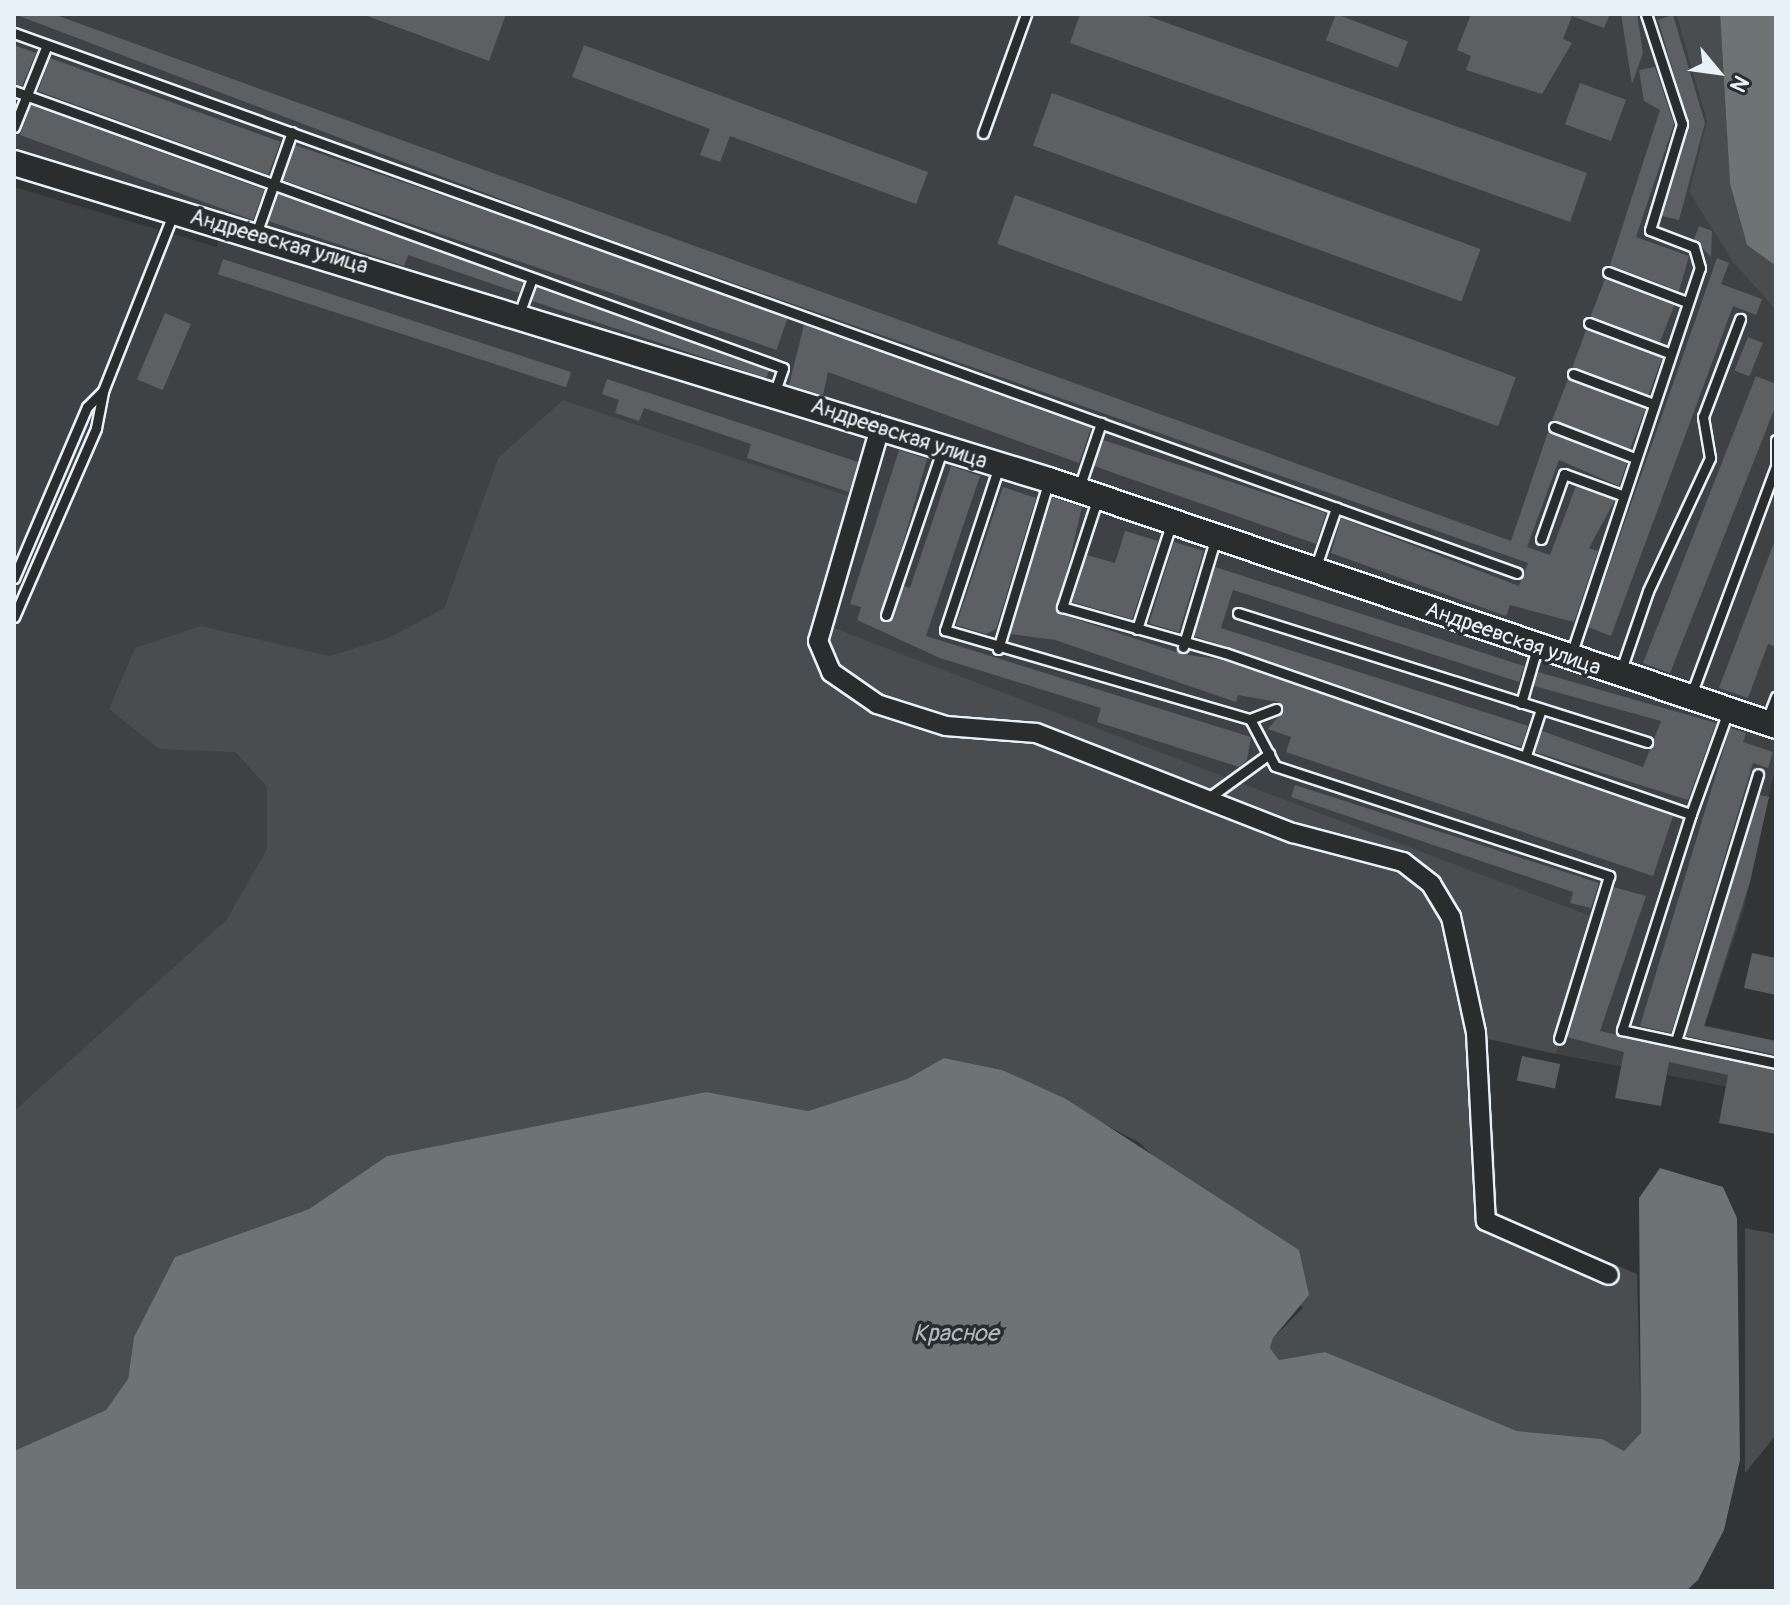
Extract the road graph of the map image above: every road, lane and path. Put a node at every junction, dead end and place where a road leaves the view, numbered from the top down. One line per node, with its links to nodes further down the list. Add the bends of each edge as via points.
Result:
1 (1026, 14): 9 (lane)
2 (1646, 14): 16 (lane, via 1682,124 1650,230 1694,247 1700,268)
3 (14, 33): 4 (lane)
4 (47, 45): 6 (lane); 8 (lane)
5 (14, 91): 6 (lane)
6 (31, 97): 7 (lane); 11 (lane)
7 (14, 127)
8 (292, 132): 11 (lane); 25 (lane)
9 (983, 133)
10 (14, 163): 12 (street, Андреевская улица)
11 (273, 184): 13 (lane); 15 (lane)
12 (174, 211): 13 (street, Андреевская улица); 22 (lane)
13 (256, 234): 17 (street, Андреевская улица)
14 (1608, 272): 16 (lane)
15 (532, 278): 17 (lane); 23 (lane, via 783,368)
16 (1687, 302): 20 (lane)
17 (519, 314): 23 (street, Андреевская улица)
18 (1740, 319): 51 (lane, via 1703,417 1710,458 1648,591)
19 (1589, 323): 20 (lane)
20 (1669, 353): 24 (lane)
21 (1573, 374): 24 (lane)
22 (103, 391): 42 (lane, via 87,407); 45 (lane, via 96,428)
23 (774, 394): 27 (street, Андреевская улица)
24 (1651, 403): 30 (lane)
25 (1101, 423): 34 (lane); 36 (lane)
26 (1554, 427): 30 (lane)
27 (880, 428): 29 (street, Андреевская улица); 64 (street, via 818,641 831,672 877,704 946,726 1036,733)
28 (1776, 440): 32 (lane)
29 (943, 447): 31 (street, Андреевская улица); 44 (lane)
30 (1632, 457): 35 (lane)
31 (999, 466): 33 (street, Андреевская улица); 49 (lane, via 945,630)
32 (1776, 466): 53 (lane)
33 (1049, 480): 34 (street, Андреевская улица); 49 (lane)
34 (1088, 493): 37 (street, Андреевская улица); 46 (lane, via 1062,607)
35 (1619, 494): 39 (lane, via 1564,474); 50 (lane)
36 (1336, 508): 40 (lane); 41 (lane)
37 (1172, 521): 38 (street, Андреевская улица); 46 (lane)
38 (1216, 536): 40 (street, Андреевская улица); 47 (lane)
39 (1541, 539)
40 (1314, 569): 48 (street, Андреевская улица)
41 (1517, 573)
42 (14, 578)
43 (1238, 613): 54 (lane)
44 (886, 615)
45 (14, 617)
46 (1137, 629): 47 (lane)
47 (1183, 647): 62 (lane, via 1225,653)
48 (1537, 648): 50 (street, Андреевская улица); 54 (lane)
49 (998, 649): 58 (lane)
50 (1570, 659): 51 (street, Андреевская улица)
51 (1619, 675): 53 (street, Андреевская улица)
52 (1776, 697): 59 (lane)
53 (1690, 699): 57 (street, Андреевская улица)
54 (1521, 703): 56 (lane)
55 (1276, 709): 58 (lane)
56 (1541, 709): 60 (lane); 62 (lane)
57 (1728, 711): 59 (street, Андреевская улица); 65 (lane)
58 (1250, 719): 61 (lane)
59 (1771, 725)
60 (1647, 742)
61 (1269, 754): 64 (lane); 66 (lane, via 1275,766 1609,876)
62 (1526, 755): 65 (lane)
63 (1758, 774): 67 (lane)
64 (1207, 799): 69 (street, via 1293,833 1403,862 1431,884 1451,917 1476,1033 1486,1221)
65 (1691, 814): 67 (lane, via 1622,1030)
66 (1559, 1039)
67 (1676, 1041): 68 (lane)
68 (1776, 1063)
69 (1609, 1275)

